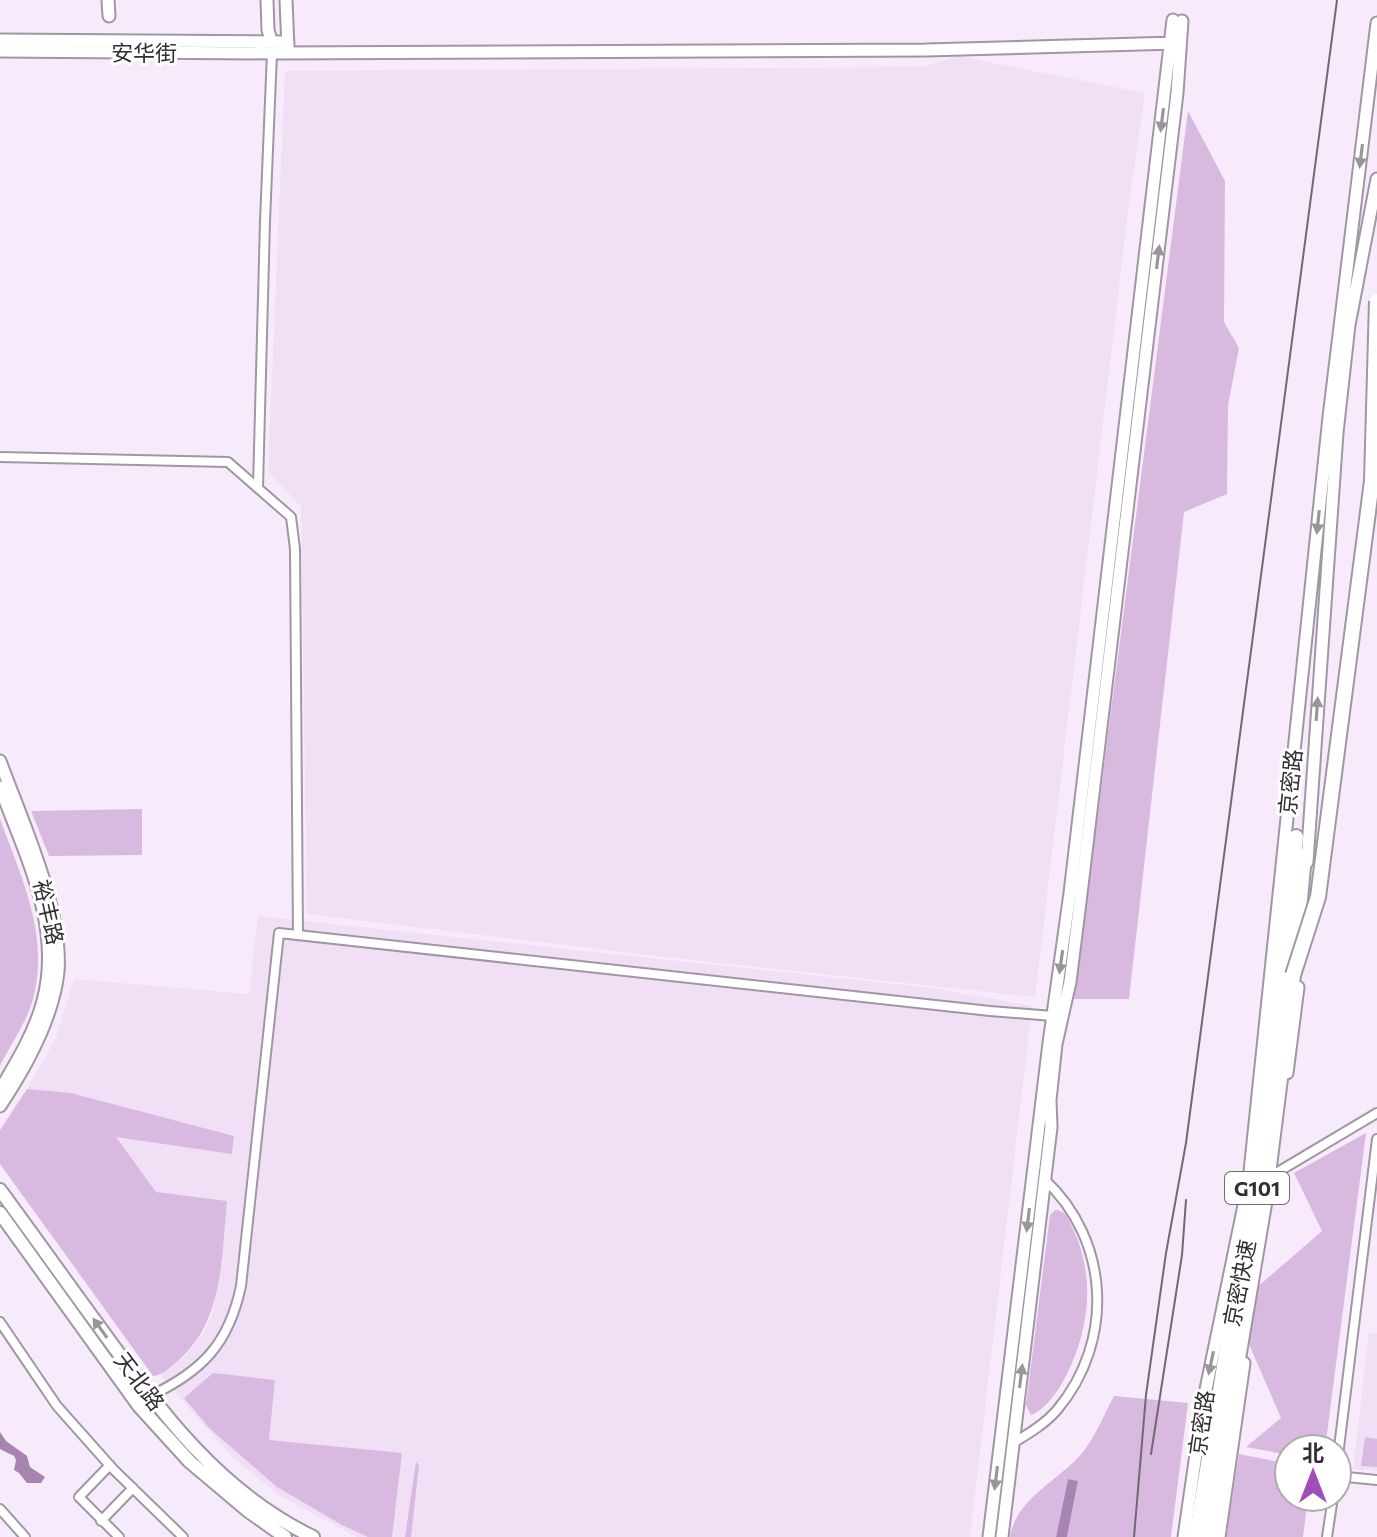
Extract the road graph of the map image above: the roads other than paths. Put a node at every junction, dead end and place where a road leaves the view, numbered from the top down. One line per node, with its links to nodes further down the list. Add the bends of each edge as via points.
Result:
1 (108, 0): 4 (street)
2 (267, 0): 9 (street)
3 (286, 0): 10 (street)
4 (109, 16)
5 (1178, 21): 8 (street)
6 (1377, 23): 47 (street, 京密路 / G101, one-way to 47, via 1329,417 1249,1181 1204,1399)
7 (0, 40): 9 (street, 安华街)
8 (1176, 43): 10 (street, 安华街, via 910,50); 20 (street, one-way to 20); 26 (street, one-way to 8, via 1053,1072 1070,982 1170,153)
9 (273, 48): 10 (street, 安华街); 11 (street, 安华街); 15 (street)
10 (288, 48)
11 (0, 51)
12 (1377, 179): 25 (street, 京密路 / G101, one-way to 12, via 1295,1022 1338,418 1349,325)
13 (1377, 301): 19 (highway, bridge, via 1372,481 1318,897)
14 (0, 457): 15 (street, via 228,462)
15 (258, 487): 18 (street, via 291,517 295,549)
16 (0, 761): 22 (street, 裕丰路, via 46,889 58,953 50,1007)
17 (0, 787): 21 (street, 裕丰路, via 45,914 49,956 43,1004)
18 (298, 935): 20 (street); 30 (street, via 279,933 235,1312 211,1354)
19 (1293, 975): 48 (highway, 京密快速 / G101, bridge, via 1301,837 1256,1197); 49 (highway, 京密快速 / G101, via 1265,1198)
20 (1053, 1016): 45 (street, one-way to 45)
21 (0, 1090)
22 (0, 1106)
23 (1377, 1113): 25 (street)
24 (1377, 1139): 31 (street)
25 (1271, 1176): 50 (street, 京密路 / G101)
26 (1044, 1179): 32 (street, one-way to 26); 32 (street, via 1062,1195 1087,1240 1097,1276 1099,1313 1074,1384 1056,1411)
27 (0, 1190): 30 (main road, 天北路, one-way to 27)
28 (0, 1213): 43 (main road, 天北路, via 139,1406 190,1462)
29 (0, 1322): 33 (street, via 57,1406)
30 (150, 1396): 44 (main road, 天北路, via 197,1452 251,1499)
31 (1341, 1433)
32 (1013, 1443): 46 (street)
33 (110, 1465): 36 (street); 39 (street, via 79,1497)
34 (1353, 1478): 35 (street)
35 (1377, 1480)
36 (133, 1488): 39 (street); 42 (street)
37 (0, 1509): 41 (street)
38 (1331, 1513): 51 (street)
39 (101, 1521): 40 (street)
40 (116, 1536)
41 (25, 1537)
42 (183, 1537)
43 (285, 1537)
44 (313, 1537)
45 (989, 1537)
46 (1002, 1537)
47 (1184, 1537)
48 (1196, 1537)
49 (1208, 1537)
50 (1219, 1537)
51 (1327, 1537)

